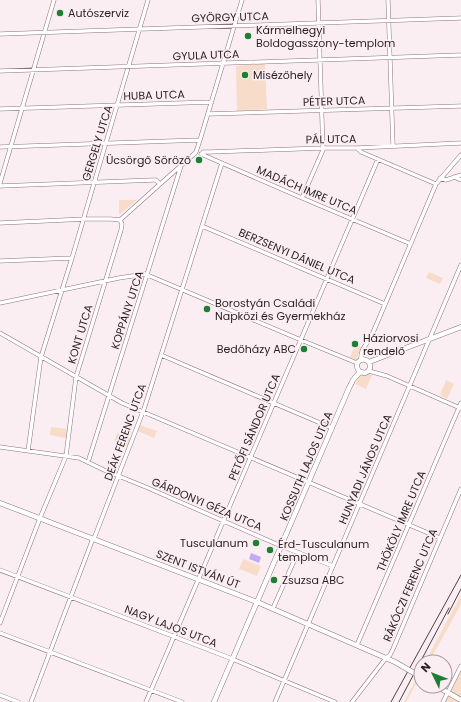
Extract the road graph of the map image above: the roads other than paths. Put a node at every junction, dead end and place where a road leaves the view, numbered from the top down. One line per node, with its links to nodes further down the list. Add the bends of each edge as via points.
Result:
1 (54, 0): 11 (street)
2 (148, 0): 10 (street, GERGELY UTCA)
3 (242, 0): 9 (street)
4 (318, 0): 8 (street)
5 (388, 0): 7 (street)
6 (461, 18): 7 (street, GYÖRGY UTCA)
7 (388, 20): 8 (street, GYÖRGY UTCA); 14 (street)
8 (318, 22): 9 (street, GYÖRGY UTCA); 15 (street)
9 (234, 26): 10 (street, GYÖRGY UTCA); 16 (street)
10 (140, 29): 11 (street, GYÖRGY UTCA); 17 (street, GERGELY UTCA)
11 (45, 32): 12 (street, GYÖRGY UTCA); 18 (street)
12 (0, 34)
13 (461, 55): 14 (street, GYULA UTCA)
14 (390, 57): 15 (street, GYULA UTCA); 24 (street)
15 (320, 60): 16 (street, GYULA UTCA); 26 (street)
16 (223, 64): 17 (street, GYULA UTCA); 20 (street)
17 (128, 67): 18 (street, GYULA UTCA); 21 (street, GERGELY UTCA)
18 (34, 70): 19 (street, GYULA UTCA); 23 (street)
19 (0, 72)
20 (212, 102): 21 (street, HUBA UTCA); 27 (street)
21 (118, 105): 23 (street, HUBA UTCA); 30 (street, GERGELY UTCA)
22 (461, 106): 24 (street, PÉTER UTCA)
23 (23, 108): 25 (street, HUBA UTCA); 32 (street)
24 (392, 108): 26 (street, PÉTER UTCA); 31 (street)
25 (0, 109)
26 (322, 111): 27 (street, PÉTER UTCA); 34 (street)
27 (208, 114): 28 (street)
28 (200, 140): 30 (street); 36 (street)
29 (461, 143): 31 (street, PÁL UTCA)
30 (106, 144): 32 (street); 46 (street, GERGELY UTCA)
31 (393, 146): 35 (street, PÁL UTCA)
32 (11, 147): 33 (street); 47 (street)
33 (0, 148)
34 (323, 148): 35 (street, PÁL UTCA); 37 (street, PÁL UTCA); 50 (street)
35 (357, 148): 39 (street)
36 (196, 152): 37 (street, MADÁCH IMRE UTCA); 41 (street)
37 (202, 154): 40 (street, MADÁCH IMRE UTCA)
38 (461, 155): 44 (street)
39 (378, 159): 49 (street); 52 (street, PETŐFI SÁNDOR UTCA)
40 (222, 163): 50 (street, MADÁCH IMRE UTCA); 55 (street, DEÁK FERENC UTCA)
41 (181, 166): 48 (street); 60 (street, KOPPÁNY UTCA)
42 (461, 175): 43 (street)
43 (454, 177): 44 (street, via 446,180); 45 (street)
44 (440, 178): 49 (street)
45 (461, 180)
46 (94, 182): 47 (street); 48 (street, via 156,180); 51 (street, GERGELY UTCA)
47 (0, 184)
48 (160, 184): 53 (street)
49 (436, 184): 56 (street)
50 (302, 198): 52 (street, MADÁCH IMRE UTCA)
51 (83, 219): 53 (street); 54 (street); 57 (street, GERGELY UTCA)
52 (352, 219): 56 (street, MADÁCH IMRE UTCA); 61 (street, PETŐFI SÁNDOR UTCA)
53 (120, 220): 62 (street, KONT UTCA, via 121,230)
54 (0, 223)
55 (202, 226): 61 (street, BERZSENYI DÁNIEL UTCA); 64 (street, DEÁK FERENC UTCA)
56 (411, 244): 66 (street)
57 (72, 258): 58 (street); 63 (street, GERGELY UTCA)
58 (0, 260)
59 (461, 265): 69 (street, HUNYADI JÁNOS UTCA)
60 (148, 274): 62 (street); 64 (street); 79 (street, KOPPÁNY UTCA)
61 (327, 279): 66 (street, BERZSENYI DÁNIEL UTCA); 70 (street, PETŐFI SÁNDOR UTCA)
62 (105, 282): 63 (street); 77 (street, KONT UTCA)
63 (62, 290): 65 (street); 72 (street, GERGELY UTCA)
64 (182, 290): 70 (street); 71 (street, DEÁK FERENC UTCA)
65 (0, 303)
66 (385, 304): 73 (street, via 372,335 363,347)
67 (461, 327): 69 (street)
68 (0, 333): 72 (street)
69 (429, 338): 74 (street); 78 (street, HUNYADI JÁNOS UTCA)
70 (301, 340): 73 (street); 81 (street, PETŐFI SÁNDOR UTCA)
71 (161, 355): 81 (street); 83 (street, DEÁK FERENC UTCA)
72 (41, 357): 77 (street); 86 (street, GERGELY UTCA)
73 (359, 361): 74 (street); 76 (street, via 357,368)
74 (369, 362): 75 (street)
75 (369, 371): 76 (street); 78 (street)
76 (360, 372): 84 (street, KOSSUTH LAJOS UTCA, via 351,384)
77 (76, 377): 79 (street); 87 (street, KONT UTCA)
78 (410, 386): 82 (street); 96 (street, HUNYADI JÁNOS UTCA)
79 (109, 395): 83 (street); 90 (street, KOPPÁNY UTCA)
80 (461, 403): 82 (street, THÖKÖLY IMRE UTCA)
81 (274, 404): 84 (street); 89 (street, PETŐFI SÁNDOR UTCA)
82 (460, 408): 99 (street, THÖKÖLY IMRE UTCA)
83 (143, 412): 89 (street); 92 (street, DEÁK FERENC UTCA)
84 (332, 428): 93 (street, KOSSUTH LAJOS UTCA)
85 (0, 447): 86 (street)
86 (28, 451): 87 (street)
87 (66, 456): 88 (street); 97 (street, KONT UTCA)
88 (79, 458): 90 (street); 91 (street, GÁRDONYI GÉZA UTCA)
89 (251, 458): 93 (street); 98 (street, PETŐFI SÁNDOR UTCA)
90 (89, 459): 91 (street)
91 (92, 464): 92 (street, GÁRDONYI GÉZA UTCA)
92 (119, 476): 98 (street, GÁRDONYI GÉZA UTCA); 101 (street, DEÁK FERENC UTCA)
93 (309, 482): 96 (street); 102 (street, KOSSUTH LAJOS UTCA)
94 (461, 489): 100 (street, RÁKÓCZI FERENC UTCA)
95 (0, 503): 97 (street, SZENT ISTVÁN ÚT)
96 (359, 504): 99 (street); 104 (street, HUNYADI JÁNOS UTCA)
97 (40, 518): 101 (street, SZENT ISTVÁN ÚT); 106 (street, KONT UTCA)
98 (224, 521): 102 (street, GÁRDONYI GÉZA UTCA); 107 (street, PETŐFI SÁNDOR UTCA)
99 (409, 524): 100 (street); 115 (street, THÖKÖLY IMRE UTCA)
100 (440, 538): 117 (street, RÁKÓCZI FERENC UTCA, via 393,650)
101 (94, 539): 107 (street, SZENT ISTVÁN ÚT); 108 (street, DEÁK FERENC UTCA)
102 (282, 546): 103 (street, GÁRDONYI GÉZA UTCA); 109 (street, KOSSUTH LAJOS UTCA)
103 (298, 552): 104 (street, GÁRDONYI GÉZA UTCA); 110 (street)
104 (333, 566): 112 (street, HUNYADI JÁNOS UTCA)
105 (0, 570): 106 (street, NAGY LAJOS UTCA)
106 (18, 577): 108 (street, NAGY LAJOS UTCA); 111 (street, KONT UTCA)
107 (199, 579): 109 (street, SZENT ISTVÁN ÚT); 114 (street, PETŐFI SÁNDOR UTCA)
108 (71, 597): 114 (street, NAGY LAJOS UTCA); 116 (street, DEÁK FERENC UTCA)
109 (257, 602): 112 (street, SZENT ISTVÁN ÚT); 118 (street, KOSSUTH LAJOS UTCA)
110 (274, 606)
111 (0, 623)
112 (308, 624): 115 (street, SZENT ISTVÁN ÚT); 121 (street, HUNYADI JÁNOS UTCA)
113 (0, 633): 116 (street)
114 (174, 636): 118 (street, NAGY LAJOS UTCA); 123 (street, PETŐFI SÁNDOR UTCA)
115 (357, 645): 117 (street, SZENT ISTVÁN ÚT)
116 (50, 652): 123 (street); 128 (street, DEÁK FERENC UTCA)
117 (386, 658): 120 (street, SZENT ISTVÁN ÚT, bridge); 134 (street, RÁKÓCZI FERENC UTCA)
118 (233, 659): 121 (street, NAGY LAJOS UTCA); 131 (street, KOSSUTH LAJOS UTCA)
119 (461, 666): 122 (street)
120 (413, 672)
121 (284, 681): 132 (street, HUNYADI JÁNOS UTCA); 133 (street, NAGY LAJOS UTCA)
122 (453, 681)
123 (151, 690): 129 (street, PETŐFI SÁNDOR UTCA); 130 (street)
124 (450, 694): 126 (street); 135 (street)
125 (0, 695): 127 (street)
126 (461, 700)
127 (18, 702)
128 (31, 702)
129 (146, 702)
130 (182, 702)
131 (214, 702)
132 (275, 702)
133 (335, 702)
134 (352, 702)
135 (443, 702)

